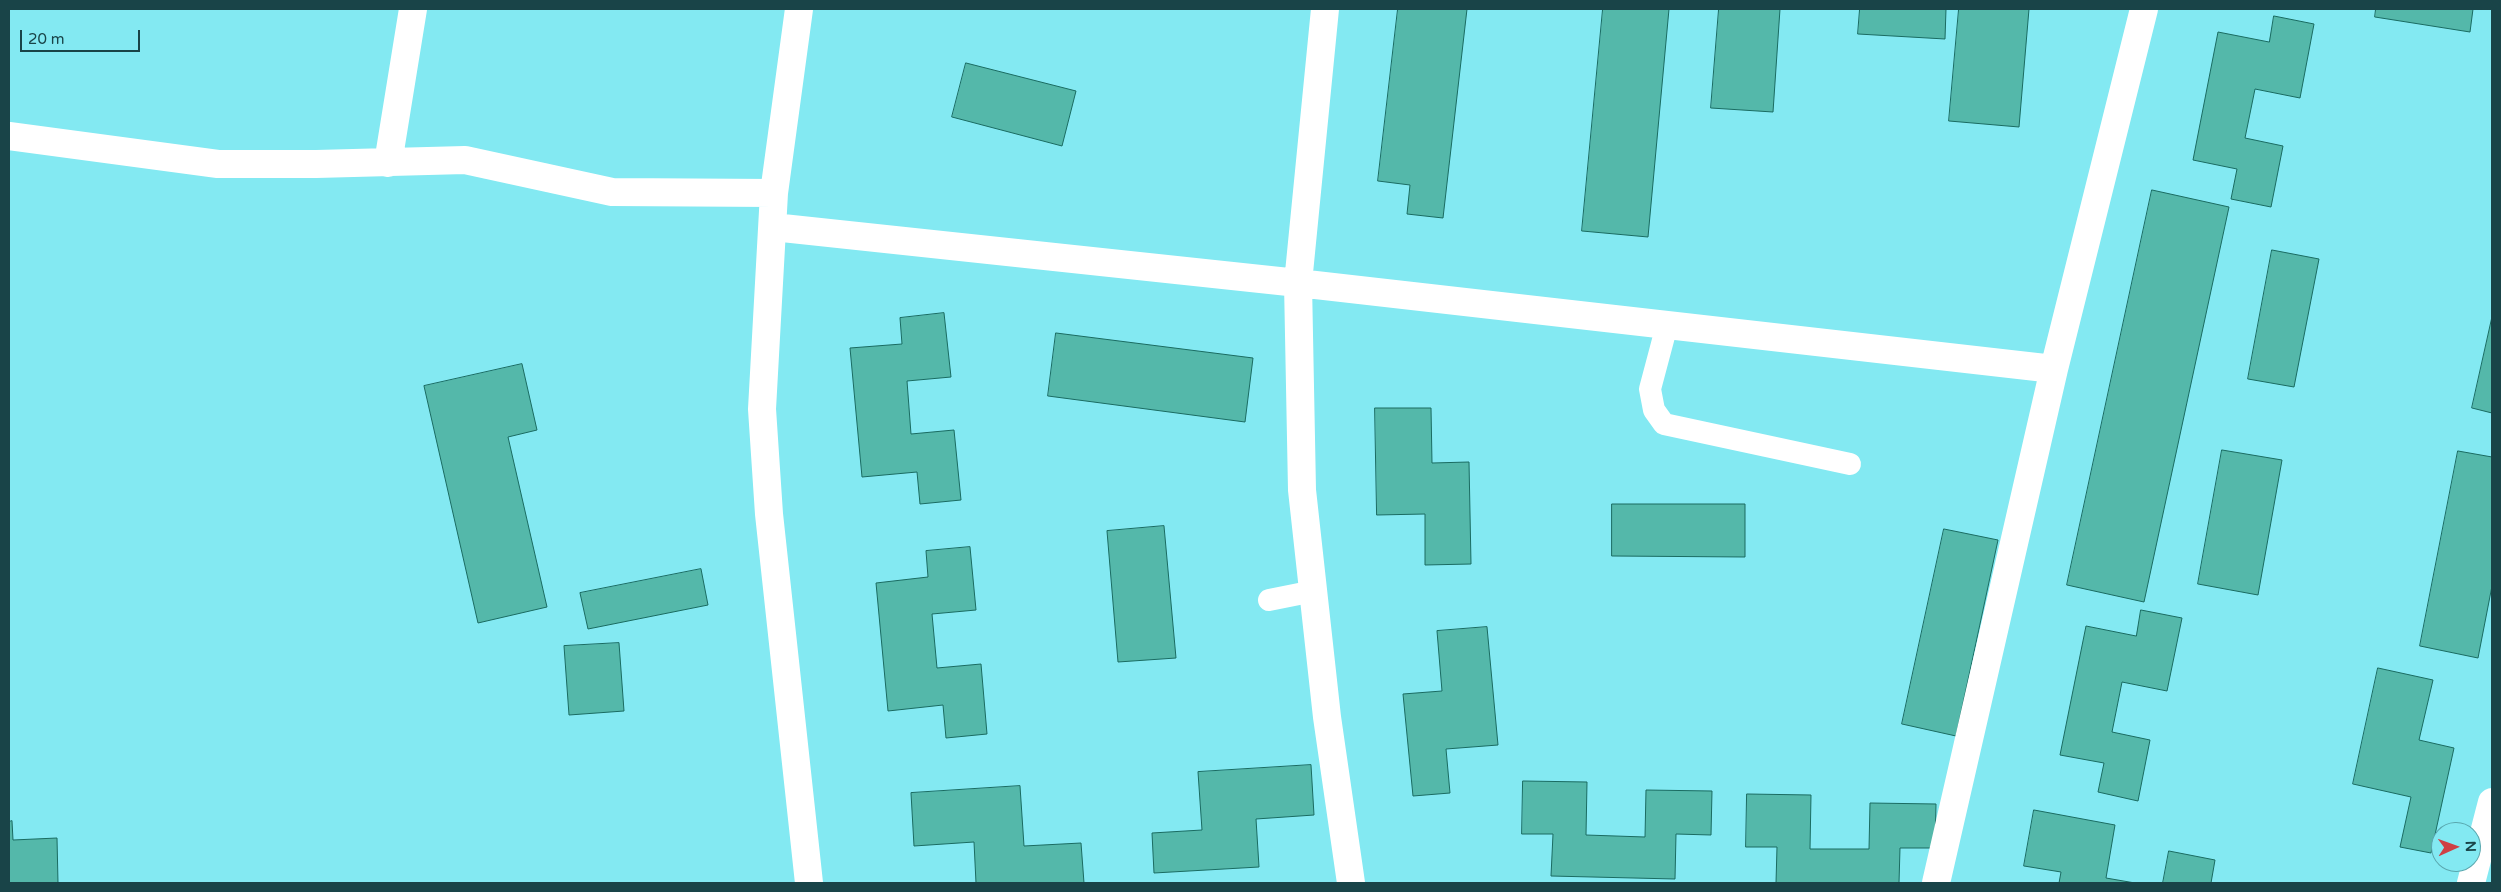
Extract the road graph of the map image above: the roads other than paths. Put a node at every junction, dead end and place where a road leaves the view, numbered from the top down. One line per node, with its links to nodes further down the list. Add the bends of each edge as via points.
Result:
1 (413, 9): 6 (street)
2 (799, 9): 7 (street)
3 (1324, 9): 9 (street)
4 (2144, 9): 11 (street)
5 (9, 136): 6 (street, via 218,164)
6 (388, 163): 7 (street, via 465,160 612,192)
7 (774, 193): 8 (street)
8 (773, 227): 9 (street); 16 (street, via 762,409 769,514)
9 (1298, 283): 10 (street); 13 (street, via 1302,490)
10 (1667, 324): 11 (street); 12 (lane, via 1650,389 1654,410 1664,424)
11 (2054, 369): 18 (street)
12 (1850, 464)
13 (1314, 591): 14 (lane); 17 (street)
14 (1269, 600)
15 (2492, 802): 19 (street)
16 (809, 883)
17 (1351, 883)
18 (1936, 883)
19 (2472, 883)

